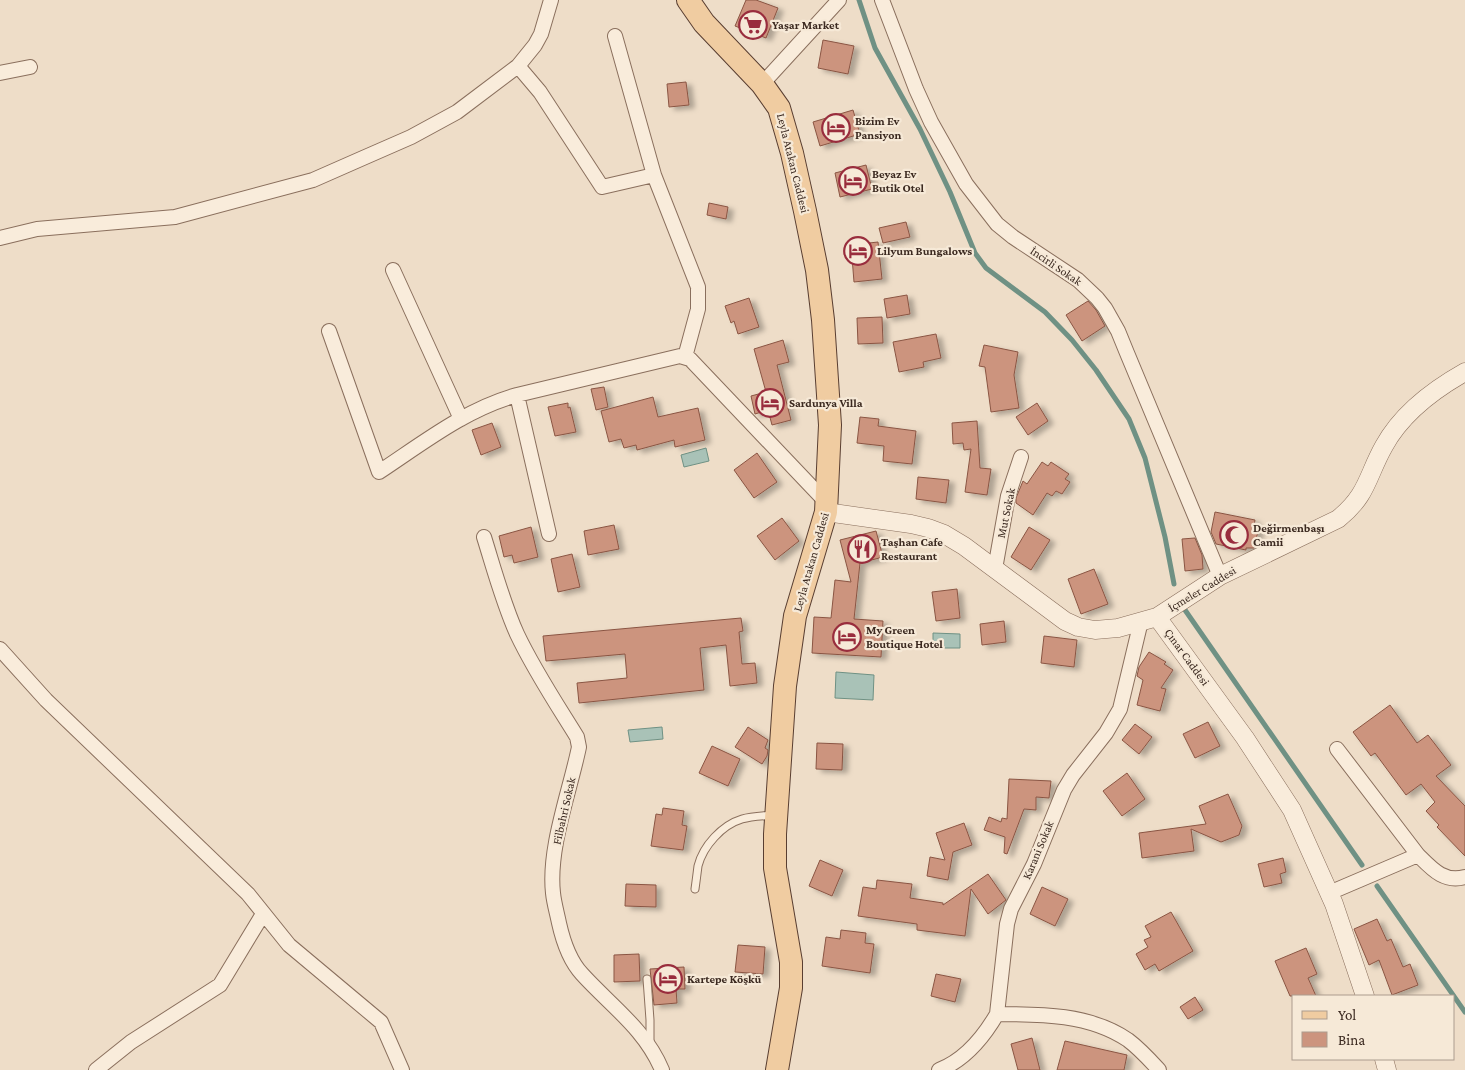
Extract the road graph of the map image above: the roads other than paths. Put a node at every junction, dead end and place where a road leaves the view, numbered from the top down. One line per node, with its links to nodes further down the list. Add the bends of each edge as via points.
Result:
1 (551, 0): 6 (street, via 541,34)
2 (688, 0): 9 (main road, Leyla Atakan Caddesi, via 704,23)
3 (839, 0): 9 (street)
4 (882, 0): 23 (street, İncirli Sokak, via 931,122 984,209 1012,237 1078,280 1106,308)
5 (615, 36): 10 (street)
6 (518, 66): 10 (street, via 540,92 602,187); 11 (street, via 457,112 411,137 313,180 175,217 37,230)
7 (30, 67): 8 (street)
8 (0, 73)
9 (762, 84): 19 (main road, Leyla Atakan Caddesi, via 779,108 783,121 816,270 829,396)
10 (654, 175): 14 (street, via 698,287 698,309)
11 (0, 238)
12 (393, 270): 17 (street)
13 (329, 331): 17 (street, via 379,472)
14 (685, 356): 16 (street); 19 (street)
15 (1465, 372): 23 (street, İçmeler Caddesi, via 1422,401 1403,419 1383,446 1366,487 1350,510 1338,519)
16 (517, 395): 17 (street); 20 (street)
17 (460, 419)
18 (1021, 457): 22 (street, Mut Sokak, via 1008,496)
19 (826, 507): 22 (street, via 928,528 956,540); 27 (main road, Leyla Atakan Caddesi, via 795,616 785,686)
20 (549, 534)
21 (484, 537): 36 (street, Filbahri Sokak, via 517,634 577,737 579,747 555,849 553,892 562,938 581,974 640,1032)
22 (995, 569): 24 (street, via 1053,614 1078,627 1095,630 1118,628)
23 (1220, 576): 24 (street, İçmeler Caddesi)
24 (1149, 619): 31 (street, Çınar Caddesi, via 1245,738 1292,810); 35 (street, Karani Sokak, via 1120,709 1106,733 1072,775 1011,909)
25 (0, 648): 32 (street, via 46,700 248,894)
26 (1337, 749): 28 (street)
27 (776, 815): 30 (lane, via 743,818 720,831 698,865); 40 (main road, Leyla Atakan Caddesi, via 775,868 791,962 791,988)
28 (1418, 855): 29 (street, via 1447,878); 31 (street)
29 (1465, 877)
30 (695, 890)
31 (1329, 893): 34 (street, Çınar Caddesi)
32 (264, 914): 37 (street, via 220,985 131,1042); 38 (street, via 289,946 381,1022)
33 (647, 979): 36 (lane)
34 (1365, 995)
35 (997, 1014): 41 (street, Karani Sokak, via 973,1047 956,1062); 42 (street, via 1056,1016 1091,1024 1128,1041)
36 (650, 1048): 39 (street, Filbahri Sokak)
37 (96, 1070)
38 (402, 1070)
39 (662, 1070)
40 (777, 1070)
41 (939, 1070)
42 (1159, 1070)

